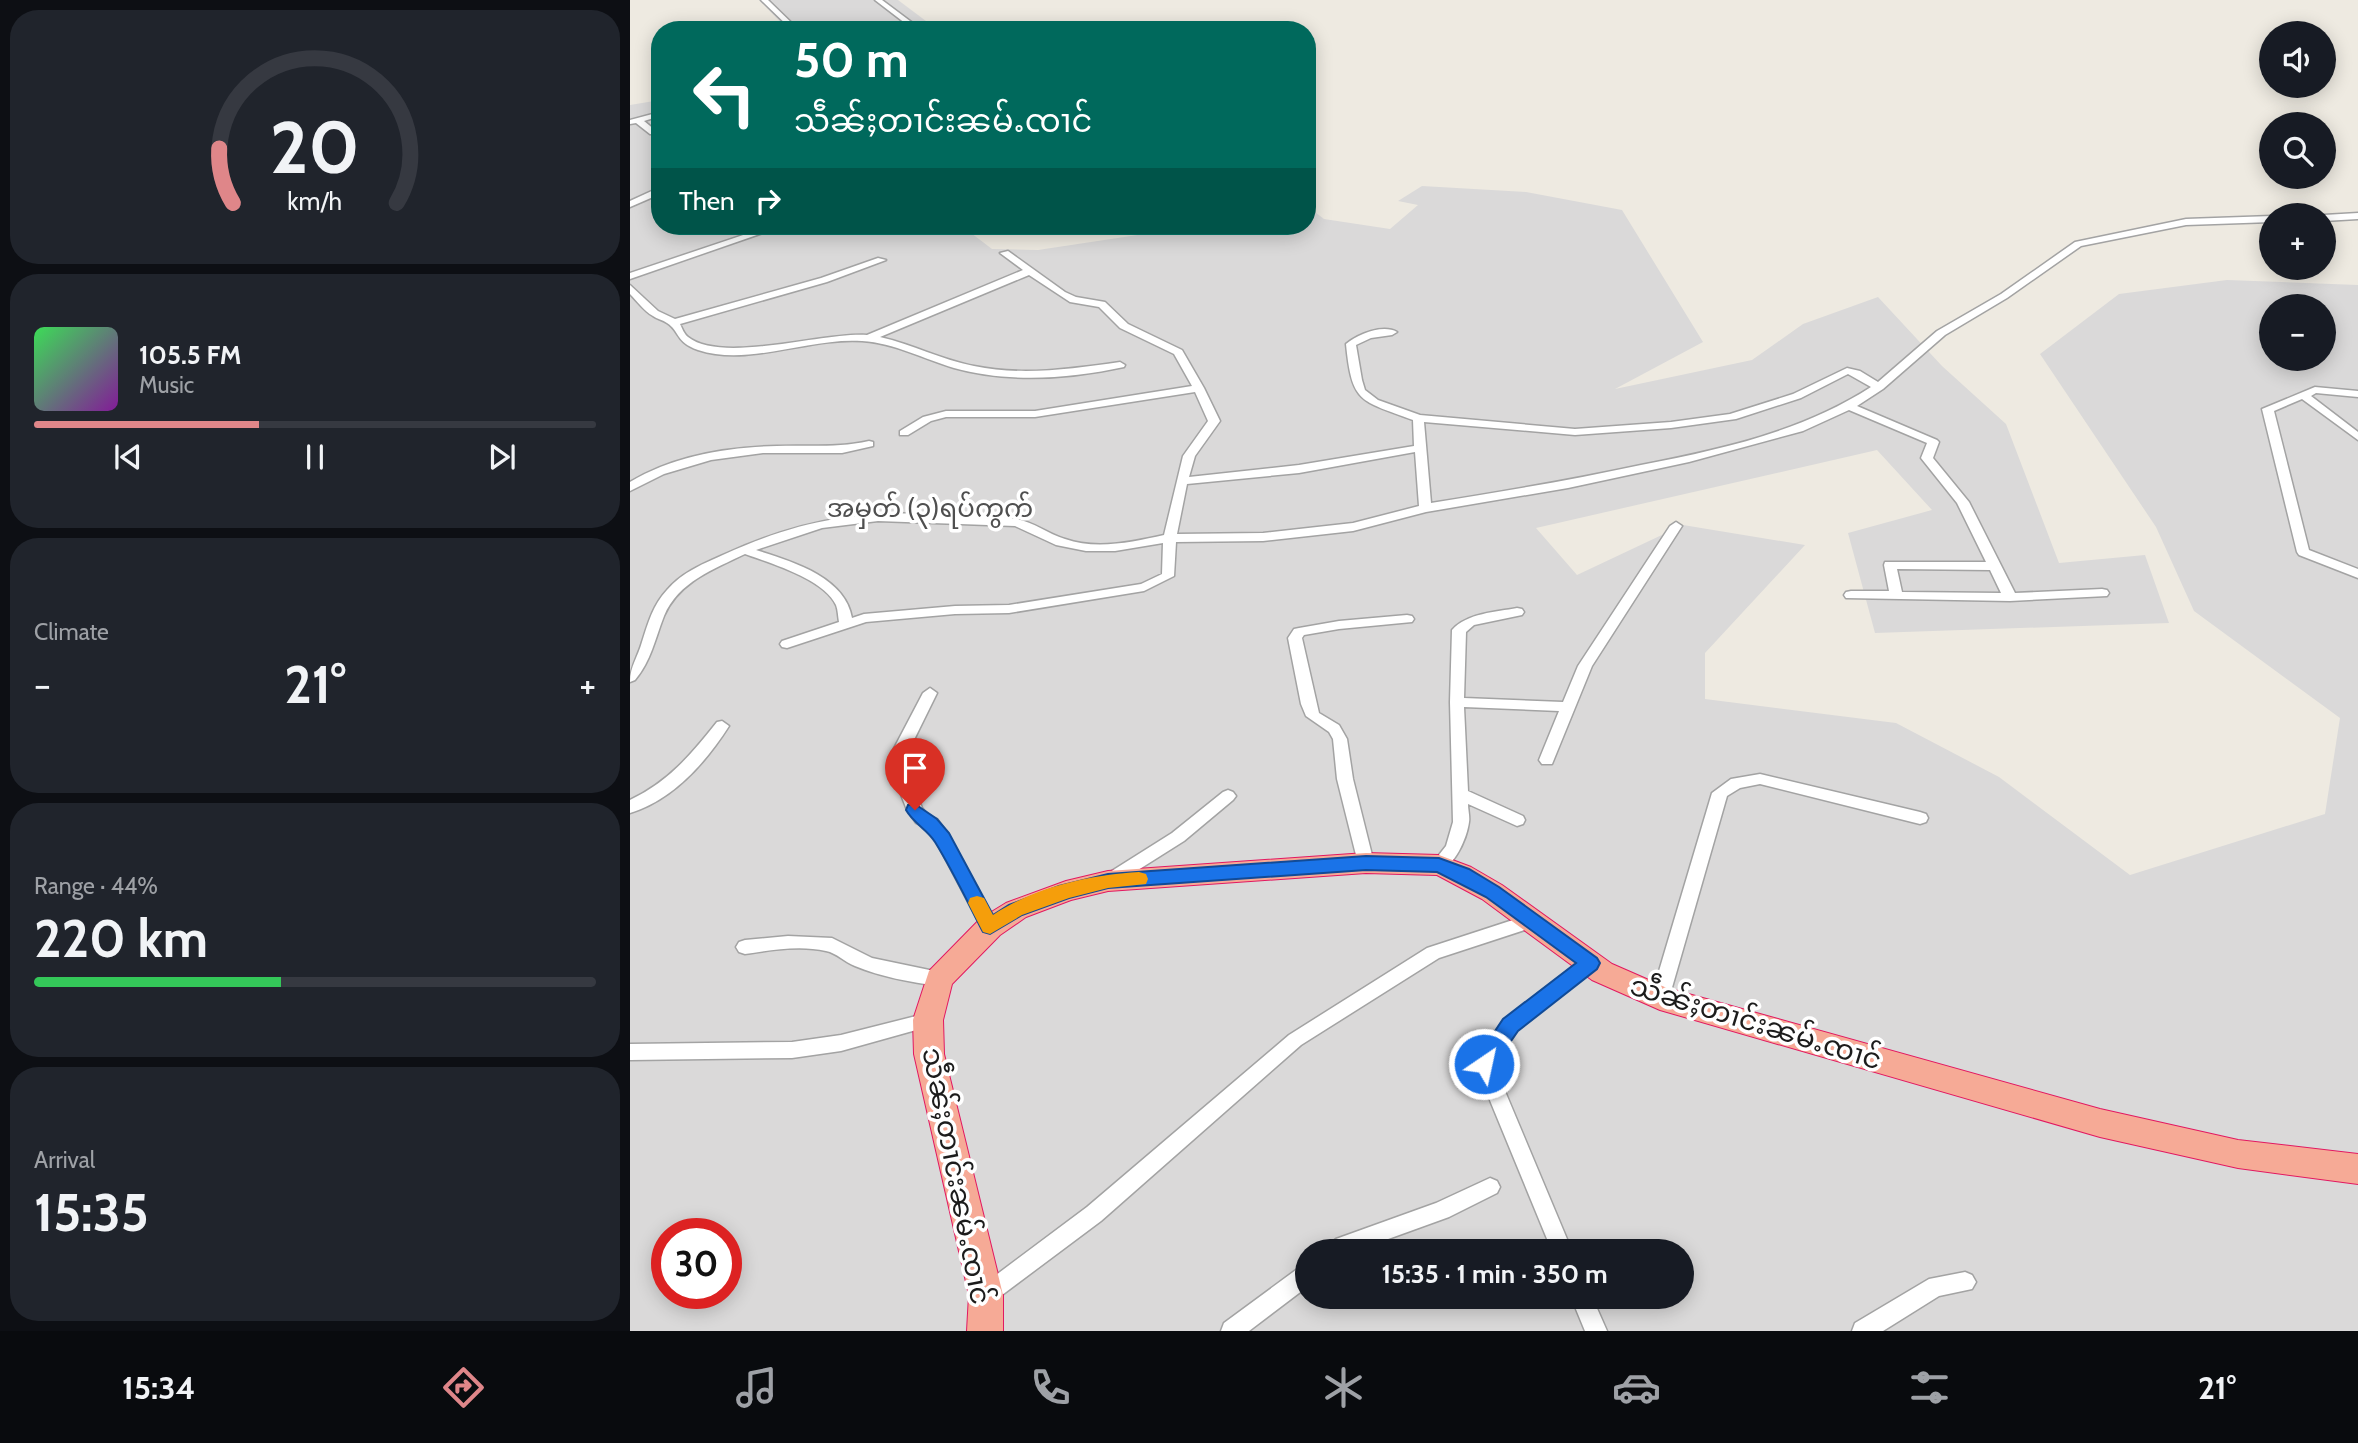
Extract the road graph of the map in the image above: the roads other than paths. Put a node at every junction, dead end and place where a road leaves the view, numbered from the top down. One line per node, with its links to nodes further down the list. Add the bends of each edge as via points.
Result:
1 (764, 0): 3 (street)
2 (877, 0): 4 (street)
3 (786, 21)
4 (906, 21)
5 (651, 116): 6 (street)
6 (634, 121): 7 (street)
7 (651, 131)
8 (651, 195): 9 (street)
9 (630, 204)
10 (2358, 216): 11 (street)
11 (2336, 217)
12 (2259, 219): 23 (street, via 2186,222 2078,244 1941,333)
13 (751, 235): 17 (street)
14 (1005, 253): 16 (street)
15 (881, 260): 19 (street)
16 (1029, 271): 21 (street); 24 (street, via 1073,300 1102,304 1124,326 1178,352)
17 (630, 276)
18 (630, 288): 19 (street, via 654,313)
19 (674, 322): 21 (street, via 682,338 694,345 729,351)
20 (1392, 332): 28 (street, via 1368,335 1351,344 1354,382 1366,399)
21 (867, 339): 22 (street, via 971,369 1024,376)
22 (1121, 365)
23 (1879, 387): 27 (street); 28 (street, via 1847,371 1797,396 1732,417 1589,431)
24 (1199, 388): 29 (street, via 1035,414 946,414); 33 (street, via 1214,421 1189,456)
25 (2303, 394): 26 (street, via 2315,390); 30 (street); 40 (street, via 2268,409 2303,552)
26 (2358, 394)
27 (1849, 407): 35 (street, via 1799,429 1689,459); 39 (street, via 1933,442 1927,458 1963,502)
28 (1418, 418): 32 (street)
29 (904, 433)
30 (2358, 437)
31 (869, 444): 34 (street, via 833,452 763,450 687,462)
32 (1420, 448): 33 (street, via 1299,469); 35 (street)
33 (1182, 481): 37 (street)
34 (630, 487)
35 (1425, 508): 37 (street, via 1353,527 1263,537)
36 (1676, 526): 52 (street, via 1585,666)
37 (1170, 538): 38 (street, via 1083,546 1060,542 1016,522 877,518 796,530); 47 (street, via 1168,576 1144,587 1009,609 955,610)
38 (744, 550): 47 (street, via 815,580 841,602); 49 (street, via 690,575 670,594 643,661)
39 (1995, 566): 43 (street, via 1890,565); 44 (street)
40 (2358, 575)
41 (2102, 593): 44 (street)
42 (1851, 595): 43 (street)
43 (1896, 596): 44 (street)
44 (2010, 597)
45 (1517, 612): 51 (street, via 1470,622 1458,630)
46 (1406, 620): 60 (street, via 1339,625 1299,632 1294,638 1308,704 1314,716 1334,729 1340,739)
47 (846, 623): 48 (street)
48 (788, 644)
49 (630, 677)
50 (930, 692): 64 (street, via 898,756 899,769 915,810 942,838)
51 (1457, 702): 52 (street); 55 (street)
52 (1568, 707): 54 (street)
53 (722, 726): 57 (street, via 679,779)
54 (1547, 760)
55 (1460, 794): 59 (street); 61 (street, via 1461,822 1453,848)
56 (1228, 796): 62 (street, via 1178,837)
57 (630, 807)
58 (1920, 818): 68 (street, via 1760,779 1736,783 1720,793)
59 (1517, 820)
60 (1366, 863): 61 (highway, သဵၼ်ႈတၢင်းၼမ်ႉၸၢင်); 62 (highway, သဵၼ်ႈတၢင်းၼမ်ႉၸၢင်)
61 (1439, 865): 63 (highway, သဵၼ်ႈတၢင်းၼမ်ႉၸၢင်, via 1492,892)
62 (1108, 881): 64 (highway, သဵၼ်ႈတၢင်းၼမ်ႉၸၢင်, via 1016,910)
63 (1531, 921): 66 (highway, သဵၼ်ႈတၢင်းၼမ်ႉၸၢင်); 77 (street, via 1433,953 1295,1040 1094,1214)
64 (990, 927): 67 (highway, သဵၼ်ႈတၢင်းၼမ်ႉၸၢင်)
65 (745, 947): 67 (street, via 814,942 836,946 890,972)
66 (1590, 963): 68 (highway, သဵၼ်ႈတၢင်းၼမ်ႉၸၢင်); 74 (street, via 1510,1025 1484,1064)
67 (939, 979): 69 (highway, သဵၼ်ႈတၢင်းၼမ်ႉၸၢင်)
68 (1660, 999): 71 (highway, သဵၼ်ႈတၢင်းၼမ်ႉၸၢင်, via 2100,1123 2238,1154)
69 (928, 1020): 70 (street, via 841,1043 792,1050); 77 (highway, သဵၼ်ႈတၢင်းၼမ်ႉၸၢင်, via 929,1054)
70 (630, 1052)
71 (2358, 1169)
72 (1490, 1187): 73 (street)
73 (1362, 1239)
74 (1557, 1239)
75 (1965, 1282): 82 (street, via 1936,1286)
76 (1295, 1283): 80 (street)
77 (986, 1295): 79 (highway, သဵၼ်ႈတၢင်းၼမ်ႉၸၢင်)
78 (1586, 1309): 81 (street)
79 (985, 1331)
80 (1232, 1331)
81 (1596, 1331)
82 (1863, 1331)

